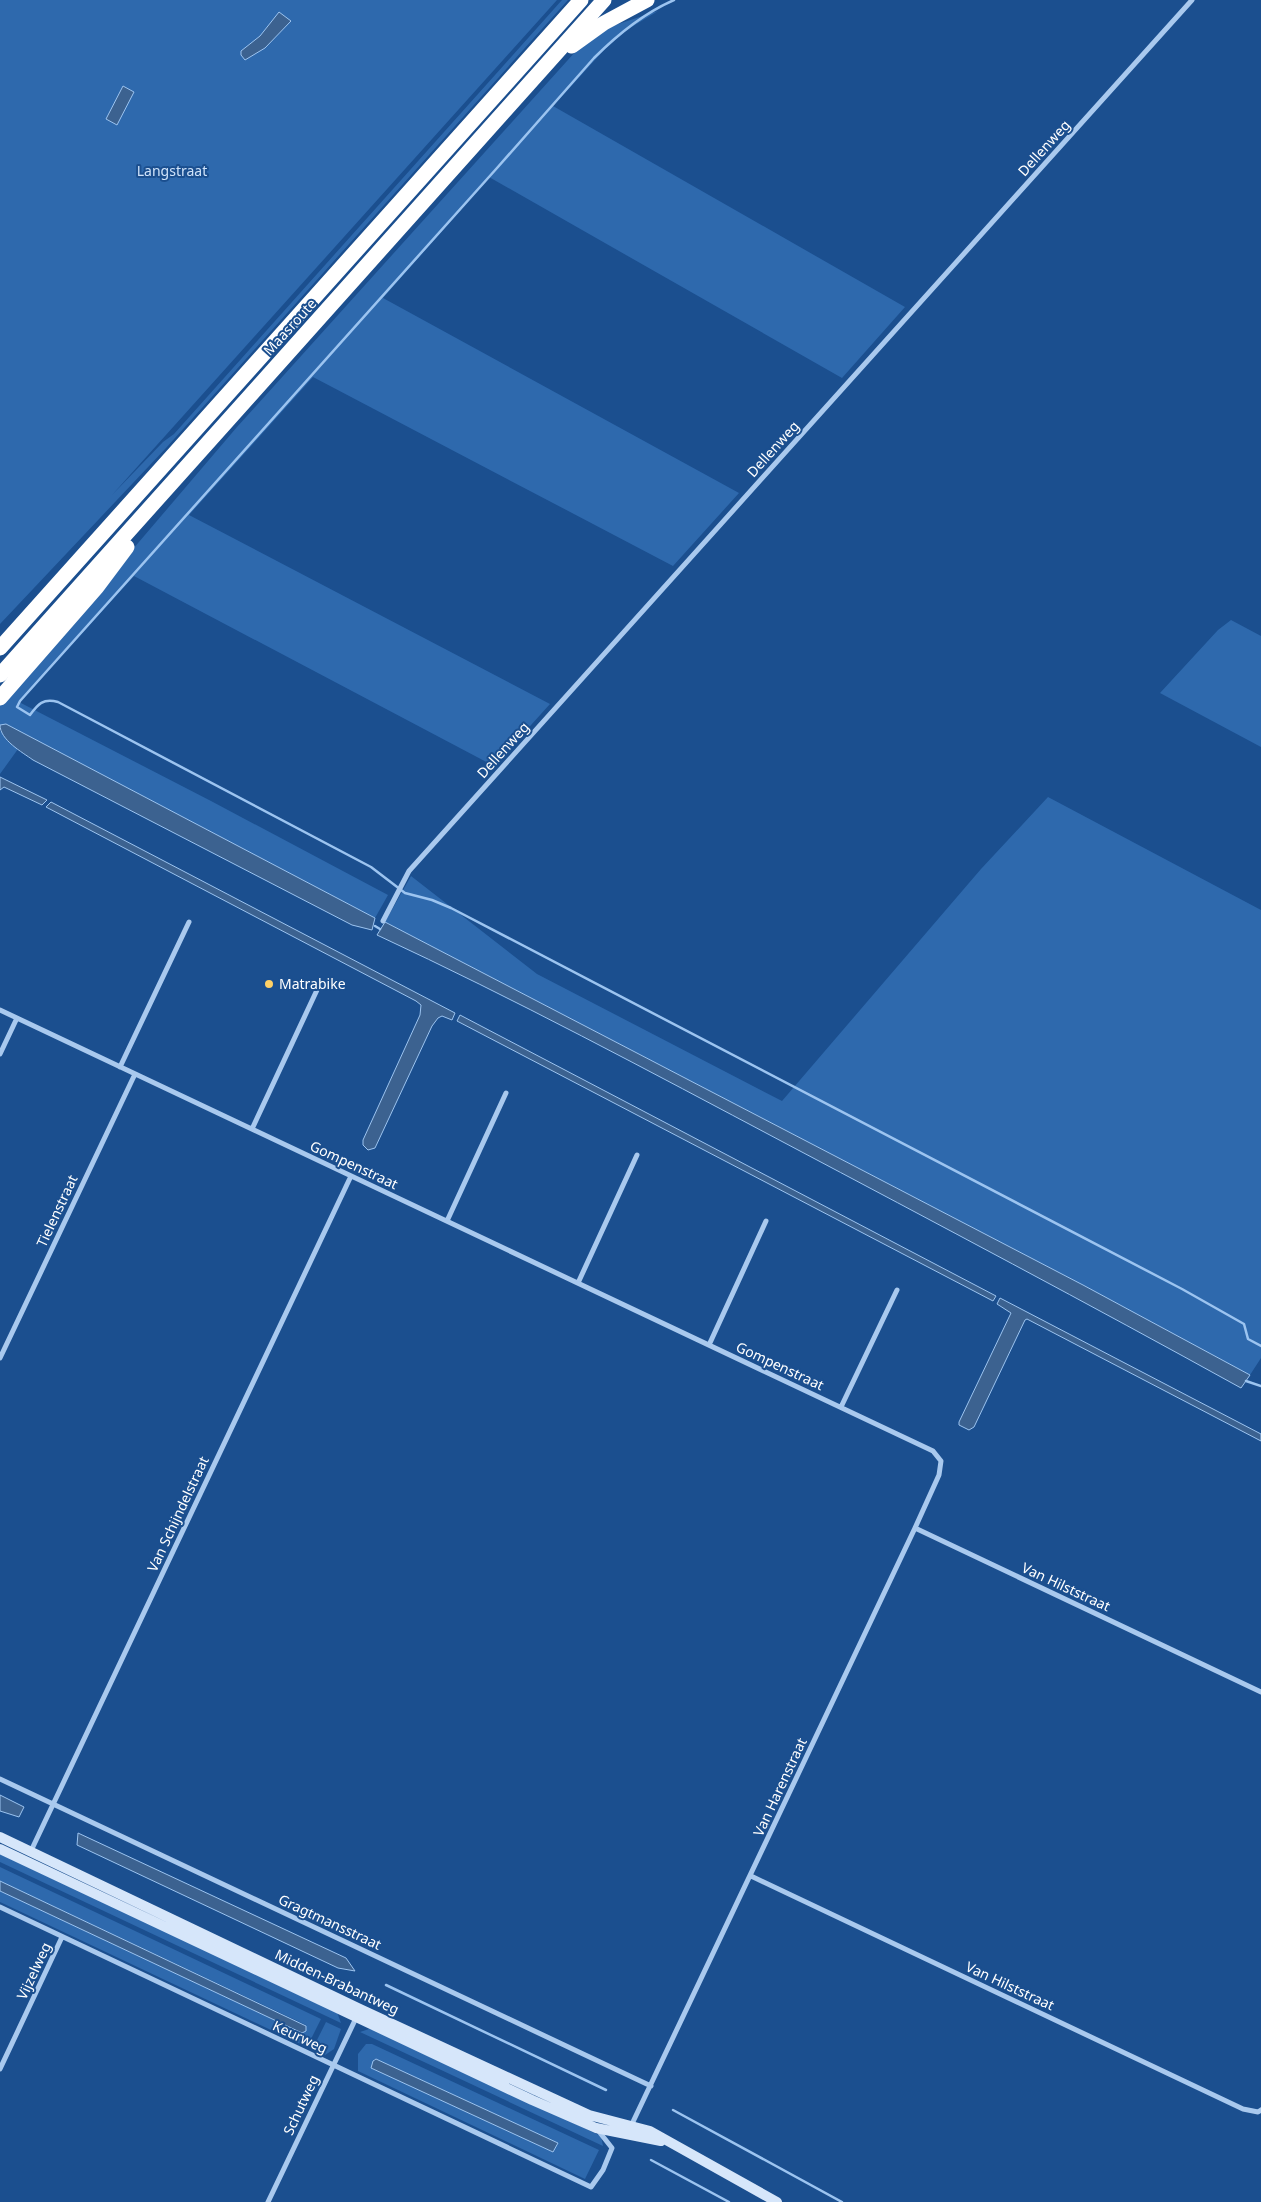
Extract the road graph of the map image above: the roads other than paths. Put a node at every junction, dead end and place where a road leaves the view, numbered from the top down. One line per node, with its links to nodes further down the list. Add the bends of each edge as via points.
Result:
1 (581, 0): 7 (highway, Maasroute)
2 (604, 0): 5 (highway, Maasroute)
3 (647, 0): 5 (highway, via 604,22)
4 (1192, 0): 10 (street, Dellenweg, via 409,871)
5 (544, 68): 6 (highway, Maasroute)
6 (180, 475): 8 (highway, Maasroute); 9 (highway, via 97,587)
7 (0, 648)
8 (0, 675)
9 (0, 698)
10 (383, 921)
11 (189, 922): 16 (street)
12 (317, 990): 19 (street)
13 (0, 1010): 14 (street, Gompenstraat)
14 (17, 1018): 15 (street); 16 (street, Gompenstraat)
15 (0, 1054)
16 (120, 1067): 17 (street, Gompenstraat)
17 (135, 1074): 19 (street, Gompenstraat); 27 (street, Tielenstraat)
18 (506, 1093): 22 (street)
19 (252, 1129): 21 (street, Gompenstraat)
20 (637, 1155): 24 (street)
21 (351, 1176): 22 (street, Gompenstraat); 33 (street, Van Schijndelstraat)
22 (447, 1221): 24 (street, Gompenstraat)
23 (766, 1222): 26 (street)
24 (578, 1283): 26 (street, Gompenstraat)
25 (897, 1290): 28 (street)
26 (709, 1345): 28 (street, Gompenstraat)
27 (0, 1358)
28 (841, 1407): 29 (street, Gompenstraat)
29 (933, 1451): 30 (street, Van Harenstraat, via 941,1461 939,1475)
30 (915, 1528): 31 (street, Van Hilststraat); 38 (street, Van Harenstraat)
31 (1261, 1692)
32 (0, 1779): 33 (street, Gragtmansstraat)
33 (53, 1804): 36 (street, Van Schijndelstraat); 44 (street, Gragtmansstraat)
34 (0, 1837): 36 (street, Midden-Brabantweg)
35 (0, 1849): 37 (street, Midden-Brabantweg)
36 (31, 1851): 37 (street, Van Schijndelstraat); 41 (street, Midden-Brabantweg)
37 (26, 1861): 41 (street, Midden-Brabantweg)
38 (751, 1876): 44 (street, Van Harenstraat); 45 (street, Van Hilststraat, via 1243,2108)
39 (0, 1907): 40 (street, Keurweg)
40 (62, 1937): 42 (street, Keurweg); 43 (street, Vijzelweg)
41 (358, 2013): 42 (street, Schutweg); 46 (street, Midden-Brabantweg, via 532,2100); 47 (street, Midden-Brabantweg)
42 (332, 2065): 46 (street, Keurweg, via 591,2186 603,2170 612,2148); 48 (street, Schutweg)
43 (0, 2069)
44 (651, 2086): 47 (street, Van Harenstraat)
45 (1261, 2110)
46 (596, 2128): 47 (street, Midden-Brabantweg)
47 (630, 2130): 49 (street, Midden-Brabantweg, via 666,2142)
48 (268, 2202)
49 (777, 2202)

